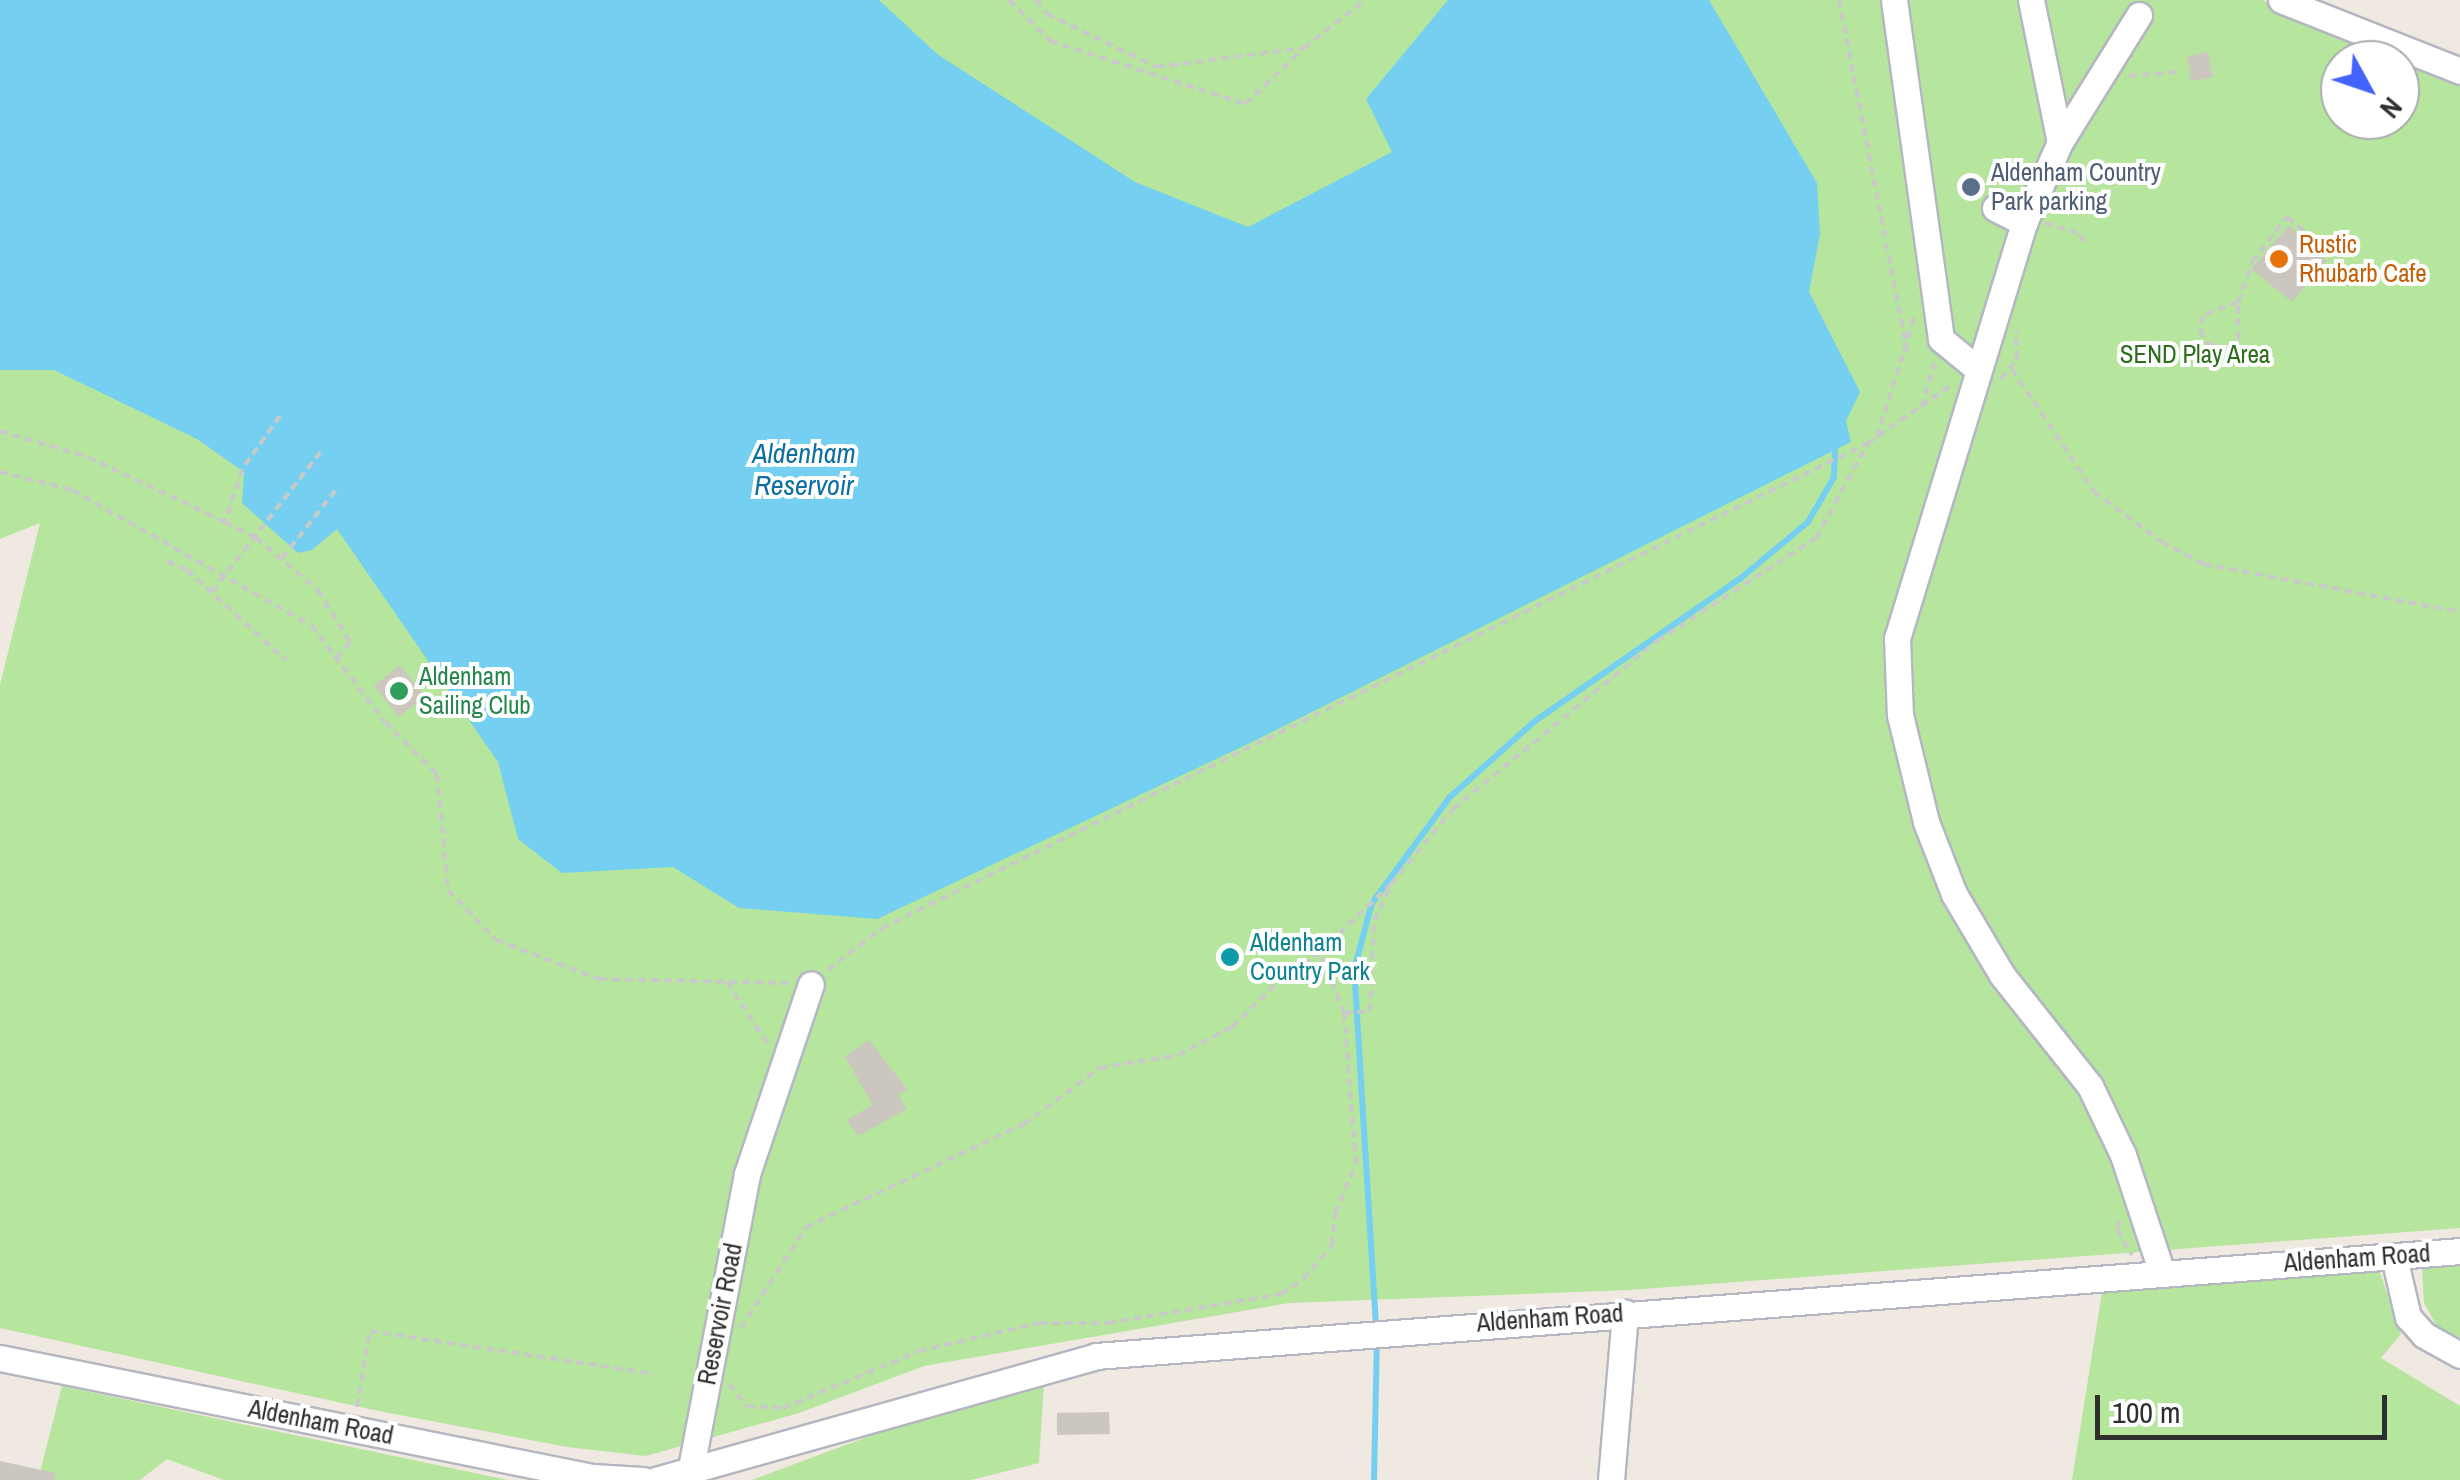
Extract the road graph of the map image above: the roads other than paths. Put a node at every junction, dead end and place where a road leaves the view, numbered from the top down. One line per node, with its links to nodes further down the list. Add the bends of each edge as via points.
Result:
1 (1894, 0): 9 (street, via 1941,339)
2 (2031, 0): 6 (street)
3 (2281, 0): 5 (street)
4 (2139, 15): 6 (street)
5 (2460, 71)
6 (2060, 142): 8 (street)
7 (1995, 208): 8 (street)
8 (2025, 220): 9 (street)
9 (1975, 367): 13 (street, via 1897,638 1900,715 1926,822 1954,894 2002,975 2090,1086 2124,1155)
10 (812, 984): 17 (street, Reservoir Road, via 747,1174)
11 (2460, 1251): 12 (street, Aldenham Road)
12 (2394, 1257): 13 (street, Aldenham Road); 15 (street, via 2408,1317 2424,1336)
13 (2161, 1270): 14 (street, Aldenham Road)
14 (1625, 1313): 17 (street, Aldenham Road, via 1096,1356); 20 (street)
15 (2460, 1355)
16 (0, 1358): 18 (street, Aldenham Road, via 592,1477)
17 (692, 1463): 19 (street, Aldenham Road)
18 (643, 1480)
19 (656, 1480)
20 (1611, 1480)

